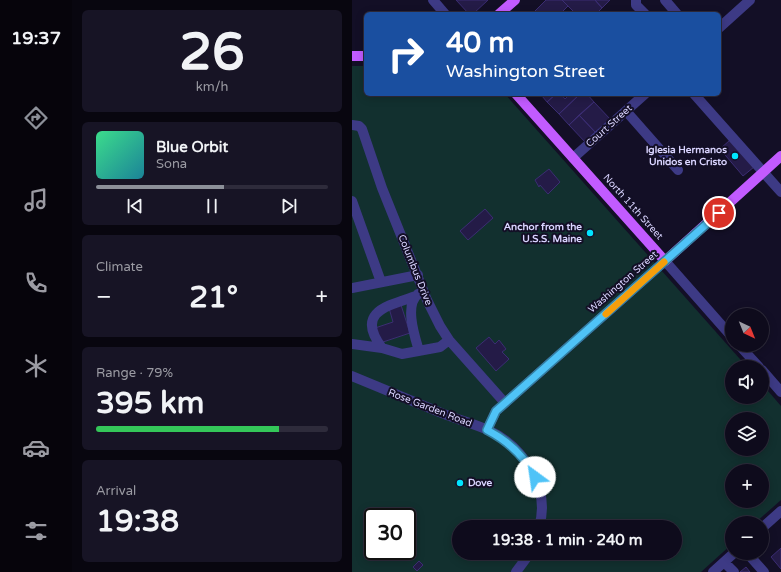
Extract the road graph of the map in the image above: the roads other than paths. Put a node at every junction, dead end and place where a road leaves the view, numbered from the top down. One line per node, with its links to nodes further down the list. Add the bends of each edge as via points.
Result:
1 (433, 0): 6 (street)
2 (515, 0): 7 (main road)
3 (636, 0): 8 (street, via 636,5)
4 (664, 0): 9 (street)
5 (750, 0): 10 (street)
6 (443, 12)
7 (502, 12)
8 (643, 12)
9 (675, 12)
10 (721, 26)
11 (352, 56): 12 (main road)
12 (364, 56)
13 (518, 96): 19 (main road, North 11th Street)
14 (643, 96): 16 (street, Court Street)
15 (696, 96): 21 (street)
16 (626, 111): 19 (street, Court Street); 20 (street)
17 (352, 125): 25 (street, Columbus Drive, via 362,129 382,188)
18 (781, 156): 21 (main road, Washington Street)
19 (573, 158): 24 (main road, North 11th Street)
20 (678, 170)
21 (763, 172): 22 (street); 24 (main road, Washington Street)
22 (781, 192)
23 (352, 201): 26 (street)
24 (665, 261): 29 (street, North 11th Street); 39 (street, Washington Street)
25 (418, 275): 26 (street); 28 (street, Columbus Drive)
26 (381, 282): 27 (street)
27 (352, 288)
28 (420, 294): 30 (street, Columbus Drive); 32 (street, via 383,308 374,316 371,330); 33 (street, via 413,300 412,322)
29 (725, 329)
30 (449, 340): 33 (street, via 440,347); 39 (street, Columbus Drive)
31 (352, 344): 32 (street)
32 (382, 348): 33 (street, via 402,354)
33 (419, 351)
34 (746, 352): 35 (street)
35 (753, 360)
36 (352, 376): 40 (street, Rose Garden Road)
37 (769, 378): 38 (street)
38 (781, 392)
39 (505, 403): 40 (street, Washington Street, via 496,411)
40 (487, 430): 42 (street, Rose Garden Road, via 511,445 530,468 538,485)
41 (781, 511): 43 (street)
42 (540, 520)
43 (769, 522)
44 (525, 560): 47 (street)
45 (753, 560): 50 (street)
46 (724, 562): 48 (street); 49 (street)
47 (516, 572)
48 (713, 572)
49 (734, 572)
50 (764, 572)

